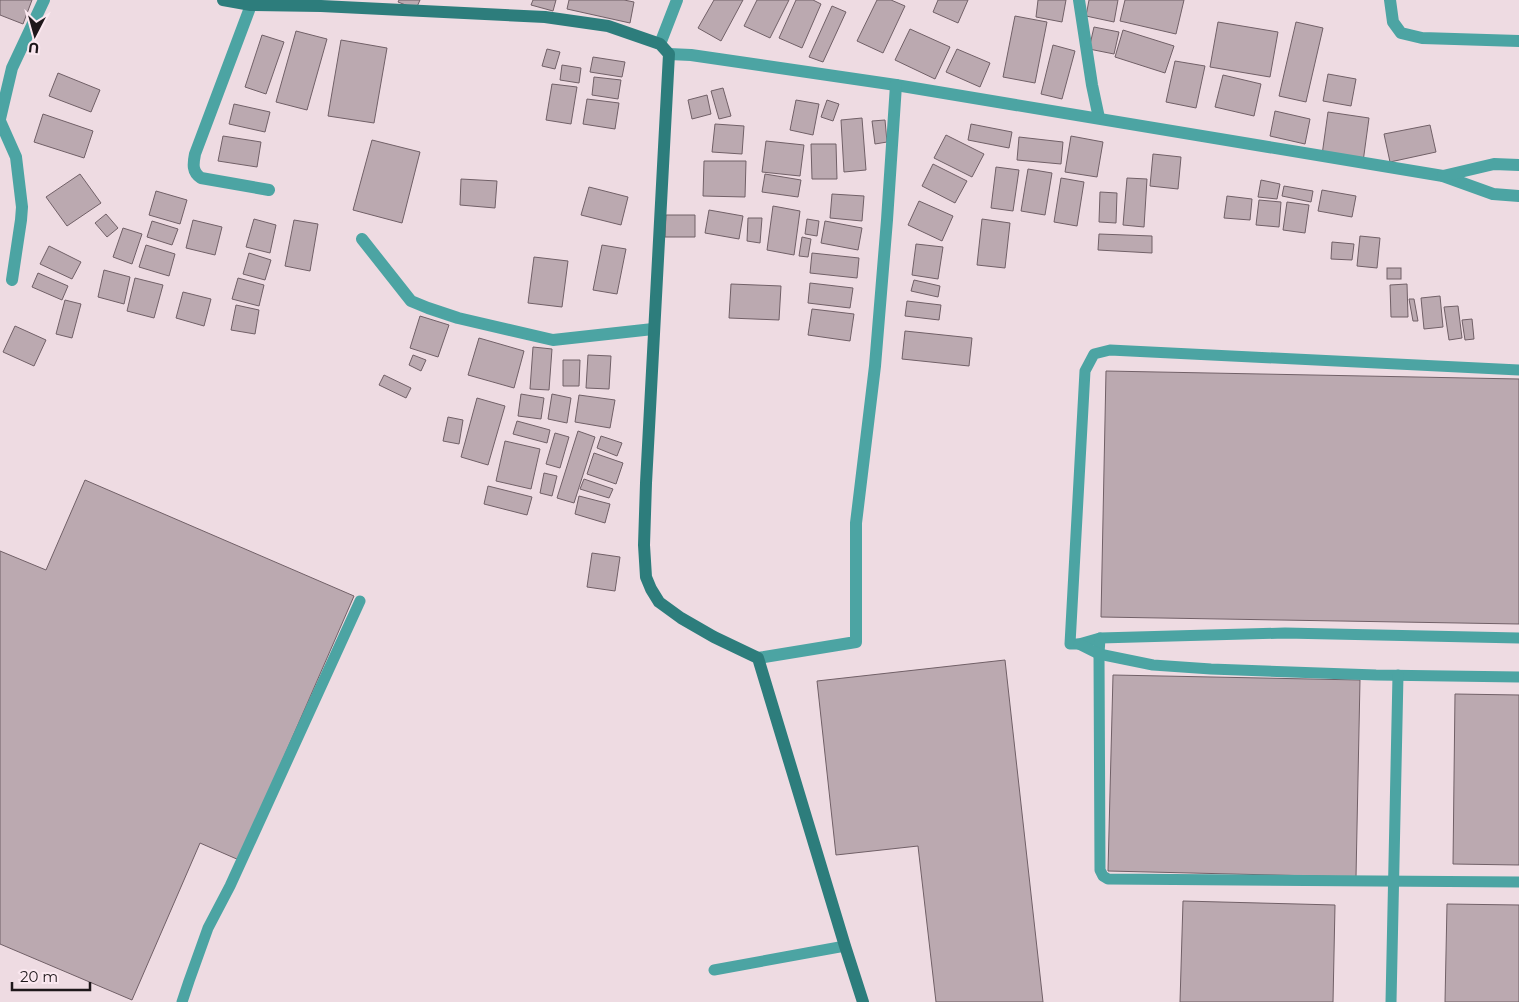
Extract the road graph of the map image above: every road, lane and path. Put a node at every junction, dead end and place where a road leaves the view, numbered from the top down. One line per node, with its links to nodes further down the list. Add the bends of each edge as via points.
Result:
1 (44, 0): 13 (street, via 12,68)
2 (223, 0): 7 (street)
3 (677, 0): 9 (street)
4 (1079, 0): 12 (street)
5 (1390, 0): 8 (street, via 1393,22 1401,33 1422,38)
6 (322, 3): 7 (street); 9 (street, via 545,17 608,26)
7 (251, 5): 16 (street, via 193,167 201,178)
8 (1519, 41)
9 (660, 44): 10 (street)
10 (669, 54): 11 (street); 20 (street)
11 (896, 85): 12 (street); 27 (street, via 875,366 856,523 856,642)
12 (1099, 118): 15 (street)
13 (0, 120): 19 (street, via 16,157 22,207)
14 (1519, 165): 15 (street, via 1494,164)
15 (1443, 176): 17 (street, via 1493,194)
16 (269, 190)
17 (1519, 196)
18 (362, 238): 20 (street, via 411,301 450,316 553,340)
19 (12, 280)
20 (653, 330): 27 (street, via 644,536 646,576 659,602 714,637)
21 (1519, 370): 25 (lane, via 1110,350 1094,354 1085,370 1070,644)
22 (360, 601): 34 (lane, via 208,928)
23 (1100, 638): 24 (lane, via 1285,633); 25 (lane); 26 (lane)
24 (1519, 638)
25 (1079, 644): 26 (lane)
26 (1099, 654): 28 (lane, via 1153,665 1211,670); 30 (lane, via 1100,870 1103,876 1108,879)
27 (758, 658): 32 (street)
28 (1398, 675): 29 (lane); 30 (lane)
29 (1519, 677)
30 (1394, 881): 31 (lane); 36 (lane)
31 (1519, 882)
32 (845, 946): 33 (lane); 35 (street)
33 (714, 970)
34 (182, 1002)
35 (863, 1002)
36 (1391, 1002)

